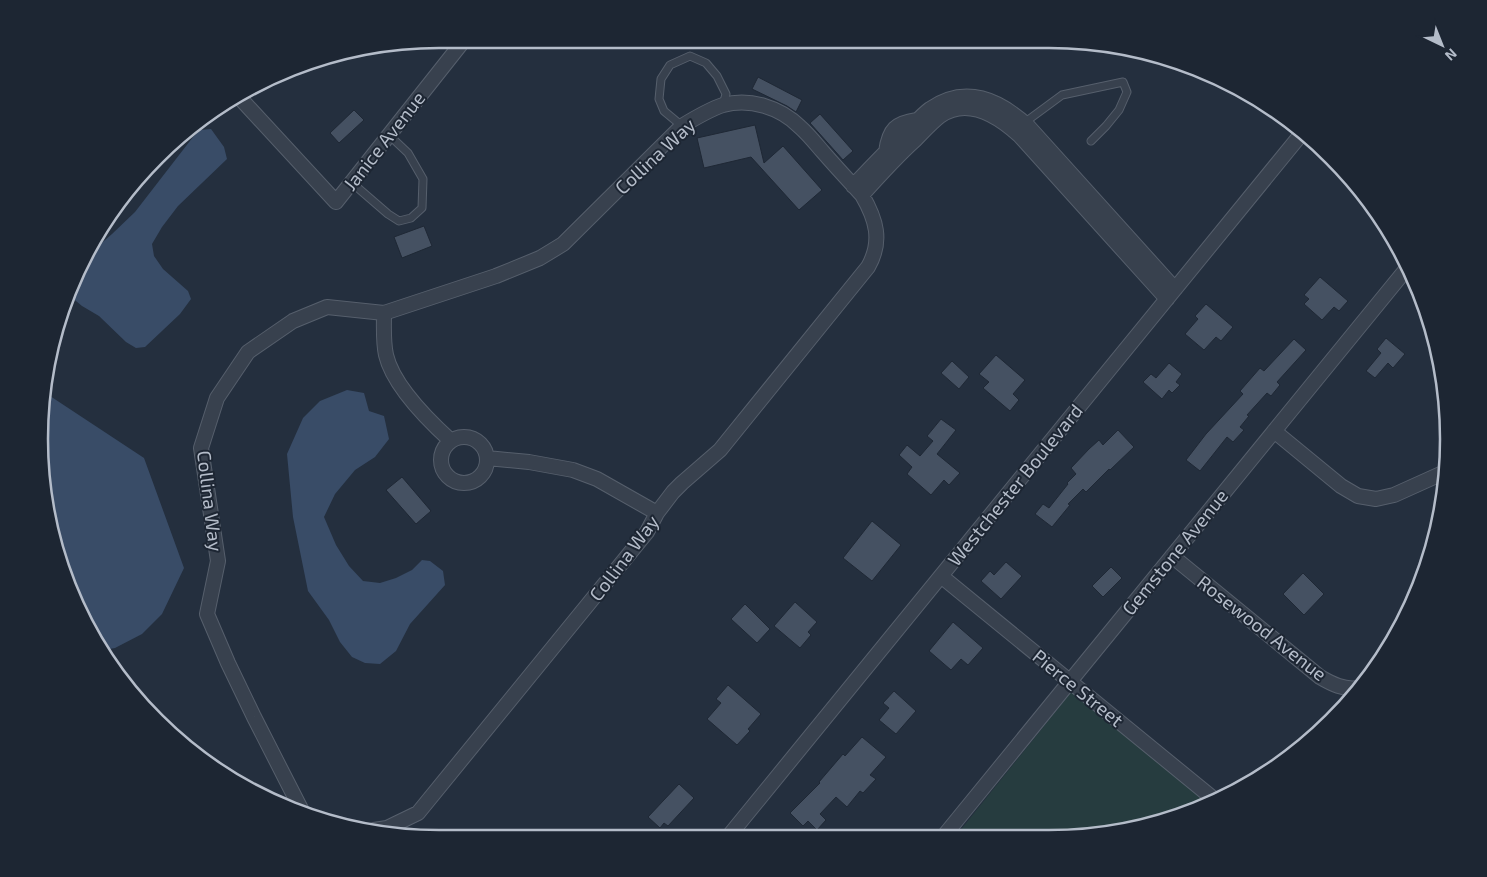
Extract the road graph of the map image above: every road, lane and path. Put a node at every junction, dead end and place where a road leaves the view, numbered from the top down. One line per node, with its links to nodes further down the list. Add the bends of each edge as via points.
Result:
1 (458, 48): 7 (street, Janice Avenue)
2 (242, 100): 11 (street, Janice Avenue, via 336,202)
3 (971, 102): 6 (street, via 978,109); 10 (street, via 941,115); 10 (street, via 959,97 941,103 918,120 903,122 891,133)
4 (723, 105): 5 (street, Collina Way); 5 (lane, via 726,94 706,63 690,56 670,65 661,79 658,99 664,111); 12 (street, Collina Way, via 760,104 786,116 800,126)
5 (682, 126): 15 (street, Collina Way, via 563,244 552,251 496,276)
6 (1020, 128): 9 (lane, via 1062,95 1123,82 1126,92 1118,110); 14 (street)
7 (389, 135): 11 (street, Janice Avenue); 11 (lane, via 408,152 423,179 422,208 411,218 399,221)
8 (1298, 138): 14 (street, Westchester Boulevard)
9 (1091, 141)
10 (884, 159): 12 (street)
11 (352, 182)
12 (858, 190): 20 (street, Collina Way, via 874,220 876,251 868,267 720,450 682,483)
13 (1403, 274): 16 (street, Gemstone Avenue)
14 (1171, 294): 22 (street, Westchester Boulevard)
15 (384, 312): 17 (street, via 384,340 391,370); 26 (street, Collina Way, via 327,307 293,321 248,352 217,398 200,448 218,561 207,614)
16 (1274, 431): 19 (street, via 1358,496 1394,495); 21 (street, Gemstone Avenue)
17 (451, 441): 18 (street, via 465,437 472,439 482,446); 18 (street, via 441,462 446,474 456,482 475,480 484,471)
18 (487, 458): 20 (street, via 573,470 597,478)
19 (1438, 475)
20 (657, 513): 27 (street, Collina Way, via 647,532 418,812)
21 (1172, 556): 23 (street, Gemstone Avenue); 24 (street, Rosewood Avenue, via 1320,677 1336,686)
22 (941, 576): 23 (street, Pierce Street); 28 (street, Westchester Boulevard)
23 (1070, 681): 25 (street, Pierce Street); 29 (street, Gemstone Avenue)
24 (1349, 688)
25 (1209, 795)
26 (298, 803)
27 (390, 826)
28 (734, 830)
29 (949, 830)

